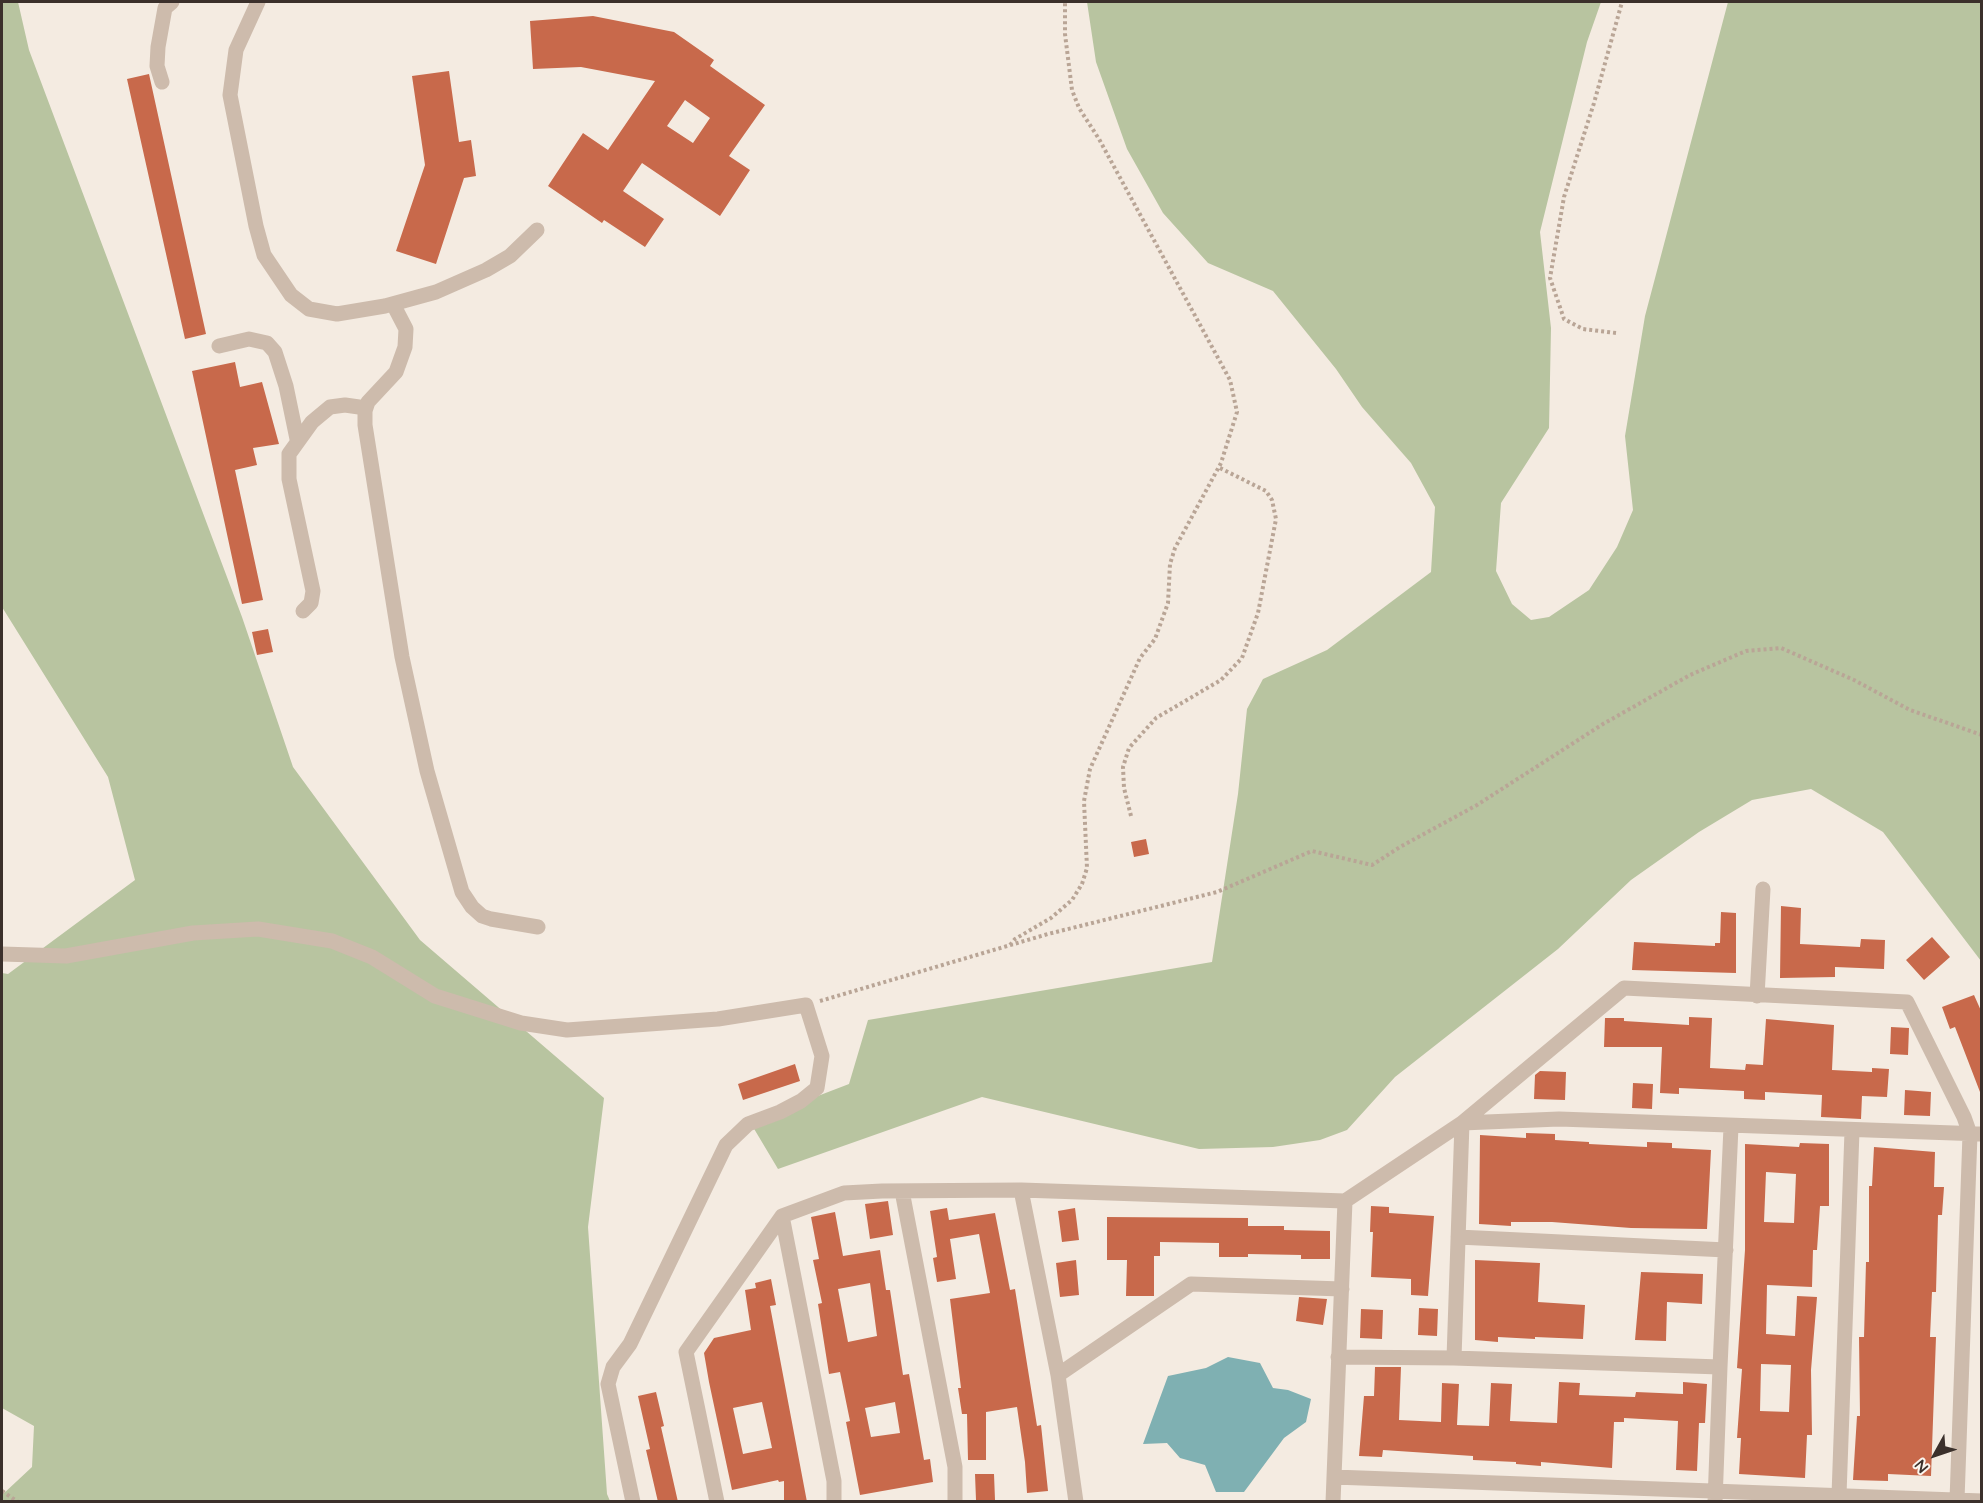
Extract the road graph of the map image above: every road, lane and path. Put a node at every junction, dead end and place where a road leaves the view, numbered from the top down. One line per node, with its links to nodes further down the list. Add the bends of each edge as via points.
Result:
1 (172, 2): 5 (street, via 165,8 158,47 157,66)
2 (258, 2): 7 (street, via 236,50 230,95 264,255 291,295 309,309 337,314)
3 (1065, 2): 12 (path, via 1072,90 1079,108 1230,380 1237,412)
4 (1622, 2): 8 (path, via 1564,197 1550,278 1564,319 1583,329)
5 (162, 82)
6 (537, 230): 7 (street, via 510,256 486,270 436,292)
7 (393, 304): 10 (street, via 406,329 405,347 396,372)
8 (1616, 333)
9 (219, 346): 11 (street, via 249,339 267,343 275,352)
10 (366, 408): 11 (street, via 330,407); 17 (street, via 365,425 402,657 427,771 462,892 482,916)
11 (297, 439): 13 (street, via 289,454 290,479 313,591 311,603)
12 (1218, 467): 15 (path, via 1266,491 1272,500 1276,519 1258,613 1242,658 1221,680 1156,718 1129,748 1123,768); 18 (path, via 1175,548 1168,603 1155,639 1140,658 1090,769 1084,801 1087,868 1079,891 1051,918)
13 (303, 611)
14 (1982, 735): 18 (path, via 1910,710 1781,648 1746,651 1690,675 1602,724 1477,805 1372,865 1312,851 1217,891)
15 (1131, 816)
16 (1763, 889): 20 (street)
17 (538, 927)
18 (1010, 945): 21 (path)
19 (2, 954): 21 (street, via 66,956 193,933 258,929 332,941 372,957 435,996 521,1023 567,1030 718,1019)
20 (1757, 996): 22 (street, via 1624,988); 25 (street, via 1907,1002)
21 (806, 1005): 44 (street, via 822,1056 817,1088 801,1101 748,1124 726,1145 608,1384)
22 (1462, 1123): 23 (street, via 1558,1119); 28 (street); 30 (street)
23 (1731, 1127): 24 (street); 31 (street)
24 (1852, 1131): 25 (street); 39 (street)
25 (1976, 1134): 41 (street)
26 (1022, 1190): 27 (street); 28 (street); 36 (street)
27 (902, 1191): 29 (street, via 844,1192); 47 (street, via 955,1467)
28 (1345, 1201): 32 (street)
29 (782, 1216): 45 (street, via 686,1352); 46 (street, via 834,1481)
30 (1458, 1237): 31 (street); 34 (street)
31 (1726, 1250): 35 (street)
32 (1342, 1289): 33 (street); 36 (street, via 1191,1284)
33 (1338, 1356): 34 (street); 37 (street)
34 (1454, 1358): 35 (street)
35 (1720, 1367): 40 (street)
36 (1058, 1375): 48 (street)
37 (1334, 1477): 40 (street); 49 (street)
38 (2, 1491): 43 (path)
39 (1839, 1495): 40 (street); 41 (street)
40 (1715, 1496)
41 (1957, 1500): 42 (street)
42 (1982, 1501)
43 (18, 1502)
44 (633, 1502)
45 (717, 1502)
46 (834, 1502)
47 (955, 1502)
48 (1076, 1502)
49 (1333, 1502)

